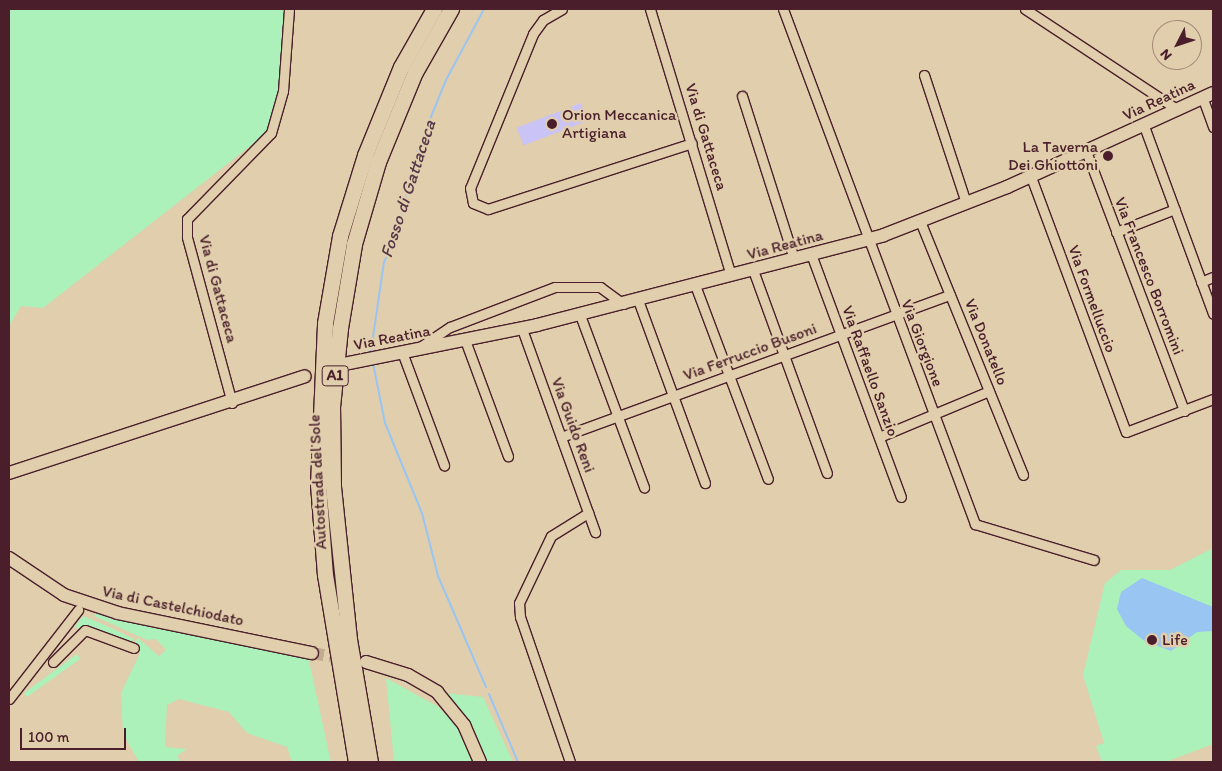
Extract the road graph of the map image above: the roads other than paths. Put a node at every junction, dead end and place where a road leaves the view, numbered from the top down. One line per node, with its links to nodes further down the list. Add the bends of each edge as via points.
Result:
1 (290, 9): 46 (street, Via di Gattaceca, via 283,91 271,133 187,219 187,237)
2 (434, 9): 71 (highway, Autostrada del Sole / A1, via 402,67 365,155 340,236 325,323 318,485 325,575)
3 (451, 9): 72 (highway, Autostrada del Sole / A1, via 415,72 378,162 354,244 340,328 332,406 332,486 350,639)
4 (562, 9): 14 (street, via 543,20 533,34 470,188 473,203 488,209)
5 (650, 9): 14 (street, Via di Gattaceca)
6 (784, 9): 21 (street, Via Giorgione)
7 (1025, 9): 11 (street)
8 (924, 75): 17 (street)
9 (742, 96): 23 (street)
10 (1208, 96): 11 (street, Via Reatina); 13 (street)
11 (1178, 110): 12 (street, Via Reatina)
12 (1144, 126): 15 (street, Via Reatina); 18 (street)
13 (1213, 127)
14 (692, 143): 25 (street, Via di Gattaceca)
15 (1086, 151): 16 (street, Via Reatina); 20 (street, Via Francesco Borromini)
16 (1031, 176): 17 (street, Via Reatina); 47 (street, Via Formelluccio, via 1126,432)
17 (966, 203): 19 (street, Via Reatina)
18 (1175, 210): 20 (street); 27 (street)
19 (920, 221): 21 (street, Via Reatina); 29 (street, Via Donatello)
20 (1116, 232): 47 (street, Via Francesco Borromini)
21 (867, 240): 22 (street, Via Reatina); 34 (street, Via Giorgione)
22 (811, 254): 23 (street, Via Reatina); 36 (street, Via Raffaello Sanzio)
23 (794, 259): 24 (street, Via Reatina)
24 (753, 270): 25 (street, Via Reatina); 39 (street)
25 (731, 275): 28 (street, Via Reatina)
26 (1213, 277): 27 (street)
27 (1201, 282): 33 (street)
28 (695, 285): 30 (street, Via Reatina); 41 (street)
29 (950, 295): 34 (street, Via Ferruccio Busoni); 43 (street, Via Donatello)
30 (638, 300): 31 (street, Via Reatina); 44 (street)
31 (623, 304): 32 (street, Via Reatina); 38 (street, via 600,287 534,291 450,327)
32 (580, 314): 35 (street, Via Reatina); 49 (street)
33 (1213, 314)
34 (895, 315): 36 (street, Via Ferruccio Busoni); 48 (street, Via Giorgione)
35 (522, 328): 37 (street, Via Reatina); 50 (street, Via Guido Reni)
36 (841, 335): 39 (street, Via Ferruccio Busoni); 51 (street, Via Raffaello Sanzio)
37 (465, 340): 38 (street, Via Reatina); 52 (street)
38 (408, 351): 40 (street, Via Reatina); 53 (street)
39 (784, 355): 41 (street, Via Ferruccio Busoni); 55 (street)
40 (344, 364)
41 (729, 375): 44 (street, Via Ferruccio Busoni); 57 (street)
42 (305, 376): 46 (street)
43 (989, 391): 48 (street); 56 (street, Via Donatello)
44 (673, 396): 49 (street, Via Ferruccio Busoni); 58 (street)
45 (1213, 399): 47 (street)
46 (232, 402): 54 (street)
47 (1184, 411)
48 (933, 414): 51 (street); 64 (street, Via Giorgione, via 975,524)
49 (618, 416): 50 (street, Via Ferruccio Busoni); 59 (street)
50 (561, 436): 61 (street, Via Guido Reni)
51 (878, 436): 60 (street, Via Raffaello Sanzio)
52 (508, 456)
53 (444, 465)
54 (9, 473)
55 (827, 473)
56 (1023, 475)
57 (768, 479)
58 (705, 483)
59 (644, 487)
60 (901, 497)
61 (588, 513): 62 (street, Via Guido Reni); 74 (street, via 551,536 520,603 520,617)
62 (595, 532)
63 (9, 558): 67 (street, Via di Castelchiodato, via 64,595 109,611)
64 (1094, 560)
65 (78, 610): 70 (street)
66 (134, 648): 68 (street, via 85,630)
67 (312, 653)
68 (53, 662)
69 (366, 662): 73 (street, via 408,675 437,692 464,725)
70 (9, 699)
71 (356, 762)
72 (370, 762)
73 (480, 762)
74 (570, 762)

